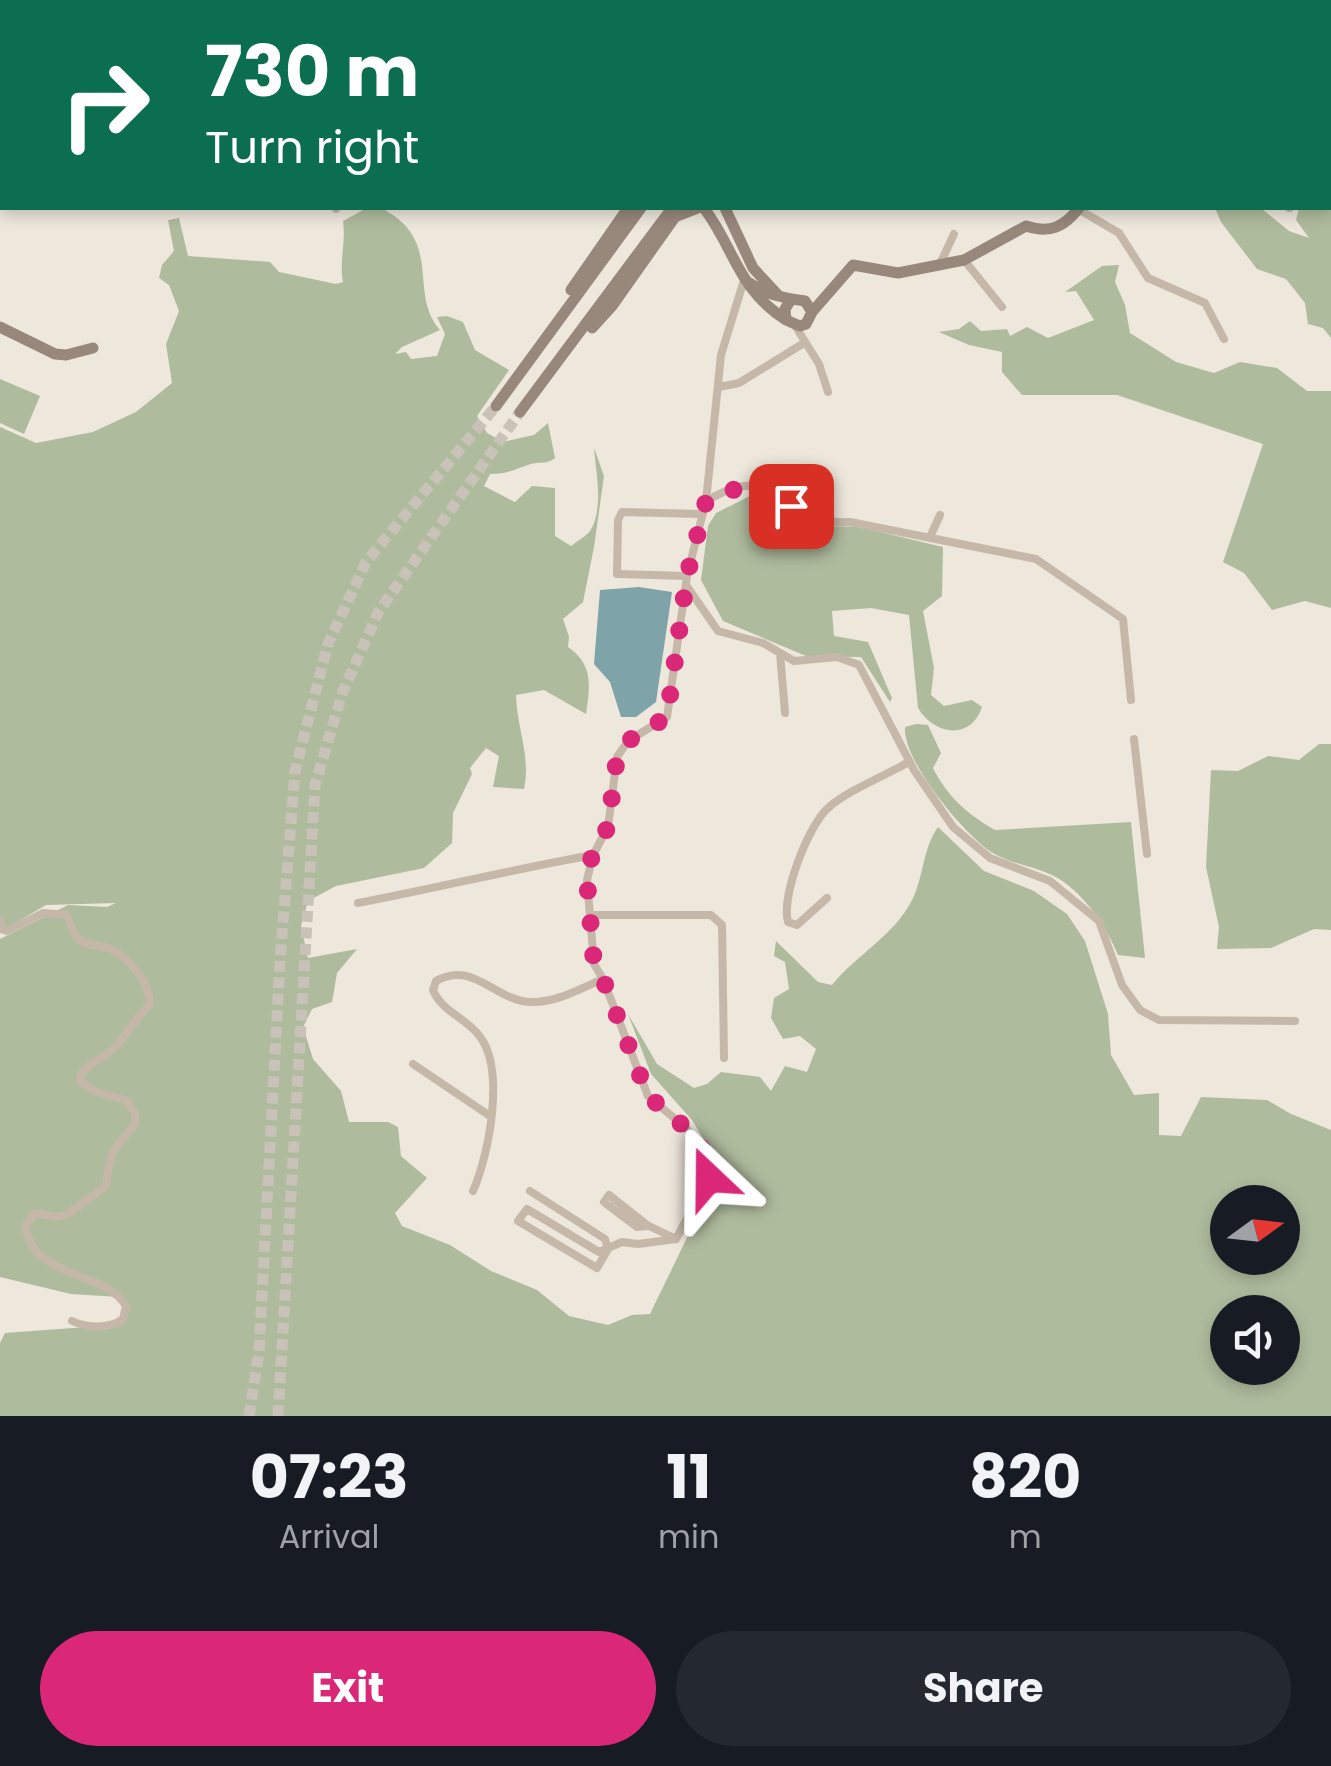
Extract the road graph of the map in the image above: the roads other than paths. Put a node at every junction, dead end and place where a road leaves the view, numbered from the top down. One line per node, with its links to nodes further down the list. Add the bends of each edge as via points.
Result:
1 (634, 210): 21 (street)
2 (675, 210): 22 (street)
3 (703, 210): 10 (street)
4 (726, 210): 11 (street, via 753,268)
5 (1076, 210): 8 (street, via 1054,230 1026,226)
6 (1081, 210): 16 (street, via 1119,233 1148,278 1206,303)
7 (954, 234): 9 (street)
8 (964, 260): 9 (street); 12 (street)
9 (940, 264): 13 (street, via 898,273 853,264)
10 (744, 280): 11 (street); 14 (street, via 755,297); 19 (street, via 721,355)
11 (787, 300): 13 (street, via 805,302); 14 (street)
12 (1002, 307)
13 (812, 312): 14 (street, via 806,324)
14 (790, 322): 17 (street)
15 (0, 328): 18 (street, via 55,354)
16 (1224, 339)
17 (804, 344): 19 (street, via 739,383); 20 (street)
18 (93, 348)
19 (719, 387): 23 (street)
20 (828, 392)
21 (496, 406)
22 (520, 412)
23 (706, 501): 24 (street); 26 (street, via 731,488 757,486 823,521)
24 (701, 514): 27 (street); 27 (street, via 622,512 618,520 617,574)
25 (940, 515): 26 (street)
26 (930, 537): 29 (street, via 1036,559 1116,612 1126,634)
27 (687, 580): 28 (street, via 718,631); 34 (street, via 667,717 628,741 617,757 608,827)
28 (780, 653): 30 (street); 32 (street, via 794,661 837,657 859,665)
29 (1131, 700)
30 (785, 713)
31 (1134, 739): 33 (street)
32 (910, 762): 35 (street, via 827,808 793,874 788,922 797,925); 40 (street, via 953,827 990,858 1050,881 1099,921 1122,985 1140,1010 1158,1020)
33 (1148, 854)
34 (592, 855): 36 (street); 37 (street)
35 (827, 898)
36 (358, 903)
37 (590, 915): 39 (street, via 594,964); 41 (street, via 718,919)
38 (0, 920): 49 (street, via 7,932 42,913 64,914 86,944 118,954 150,995 149,1006 114,1048 80,1076 86,1087 126,1100 135,1113 135,1124 110,1155 106,1186 68,1214 27,1220 27,1237 50,1261 113,1292 126,1306 124,1319 114,1325)
39 (603, 979): 43 (street, via 549,1002 514,998 464,974 436,982 437,1001 488,1048); 47 (street, via 648,1096 709,1158 709,1178)
40 (1295, 1021)
41 (724, 1058)
42 (413, 1064): 43 (street)
43 (490, 1116): 45 (street)
44 (530, 1190): 48 (street, via 605,1239)
45 (474, 1191)
46 (647, 1225): 46 (street, via 609,1195 604,1202 637,1227); 47 (street)
47 (676, 1239): 48 (street)
48 (608, 1249): 48 (street, via 597,1268 518,1217 527,1209 599,1252)
49 (72, 1321)

